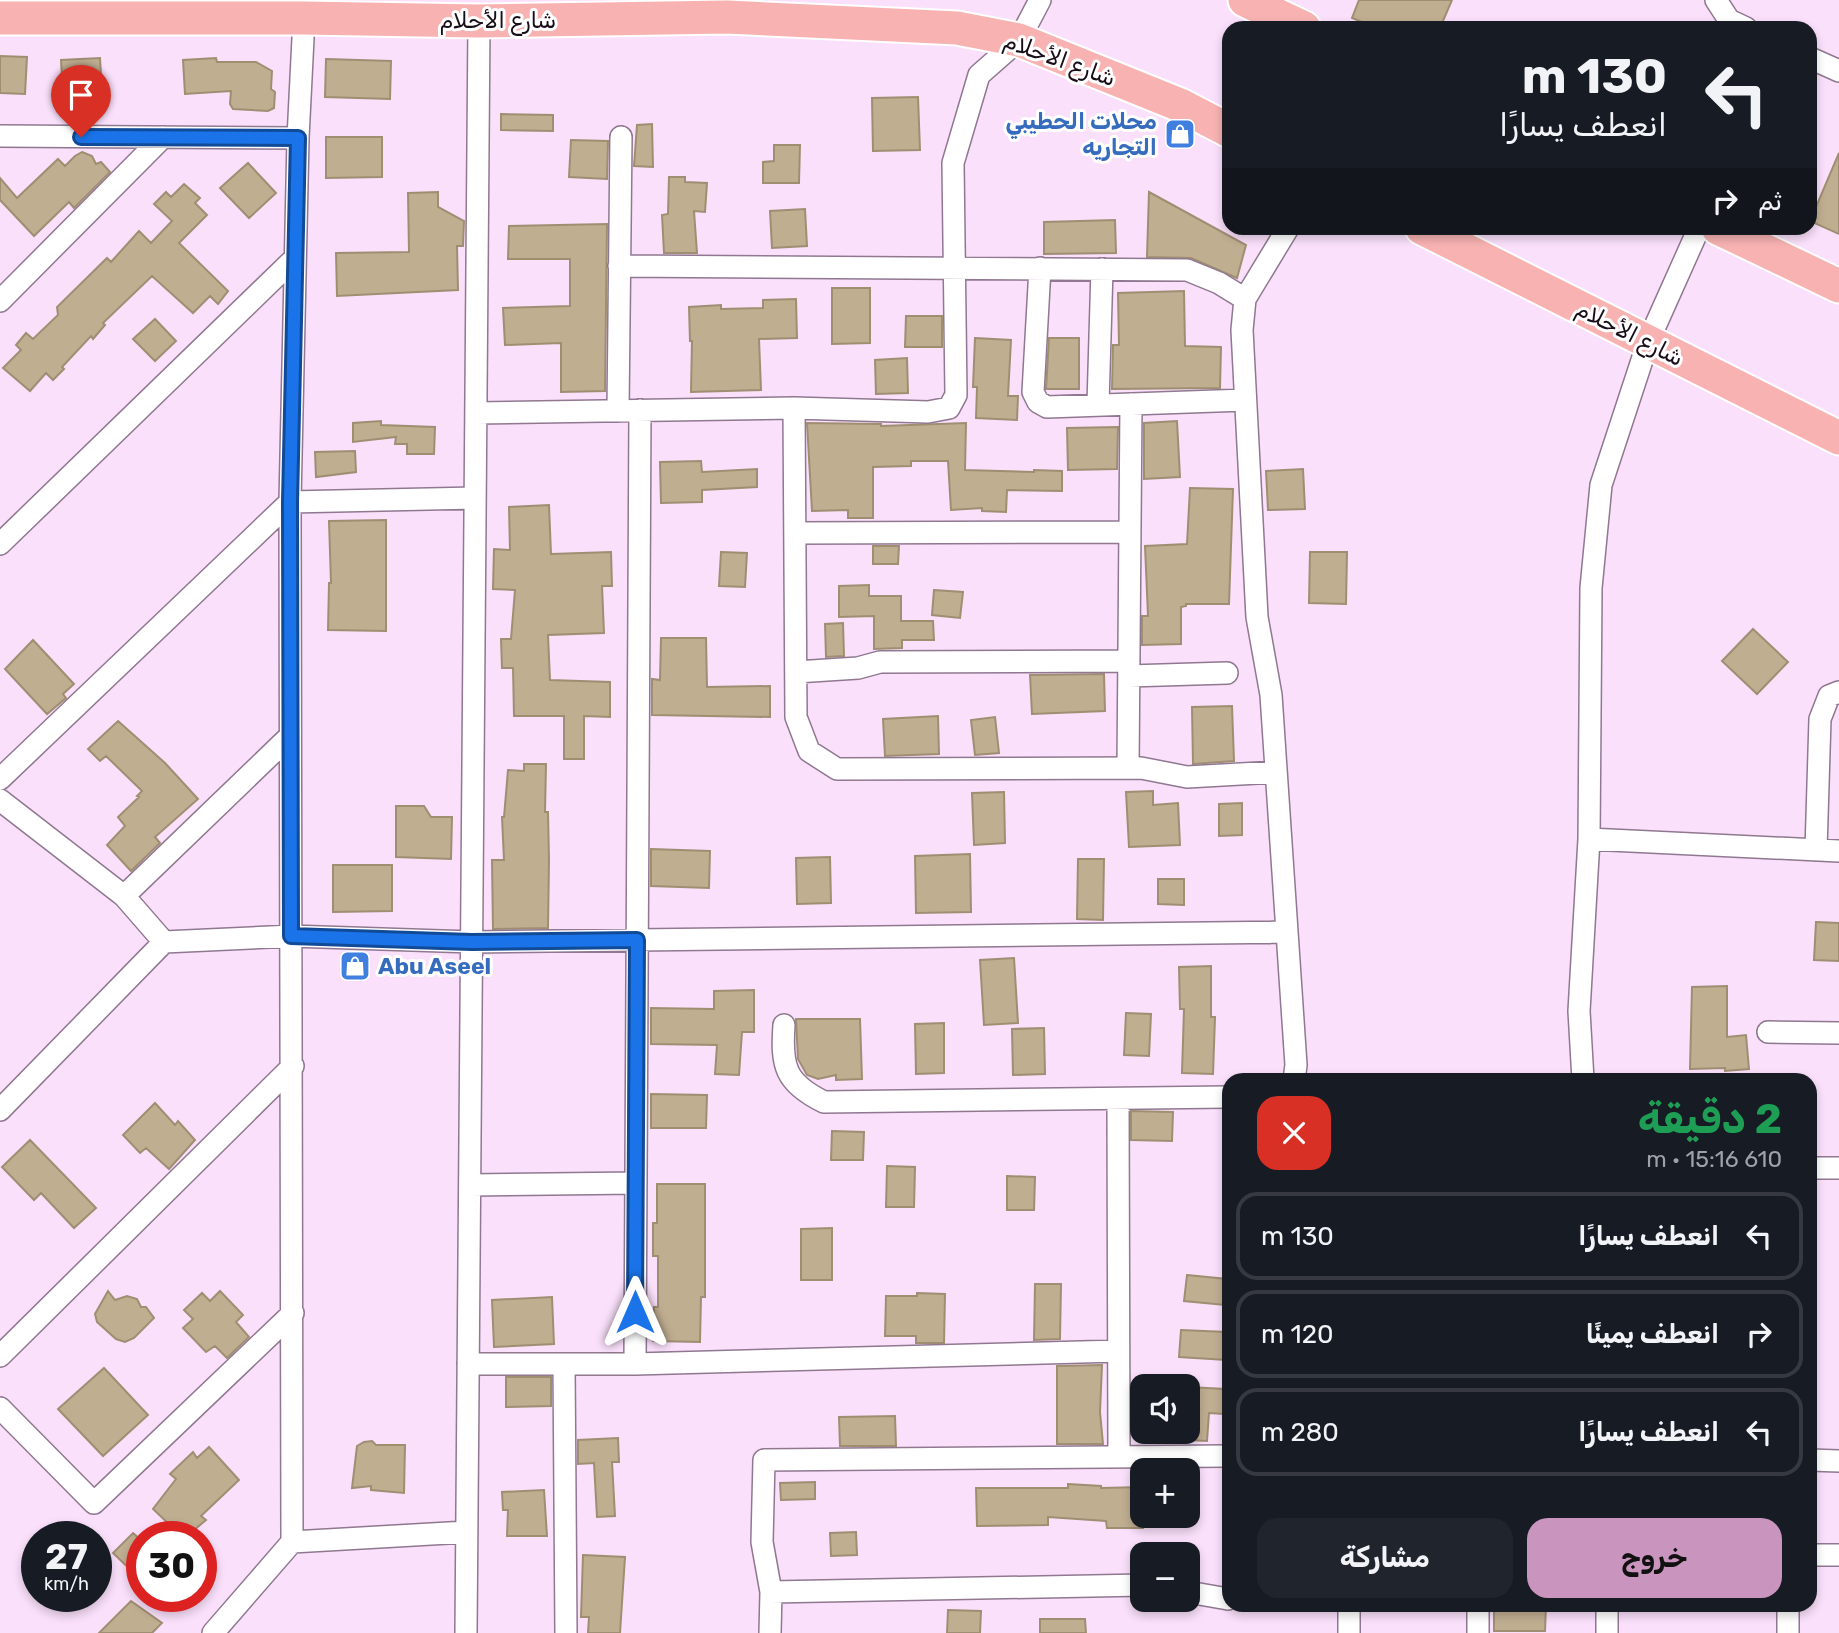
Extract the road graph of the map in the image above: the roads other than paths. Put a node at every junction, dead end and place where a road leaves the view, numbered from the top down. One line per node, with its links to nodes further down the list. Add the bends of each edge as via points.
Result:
1 (1040, 0): 9 (street)
2 (1245, 0): 7 (main road)
3 (1716, 0): 8 (street)
4 (0, 18): 5 (main road, شارع الأحلام)
5 (304, 18): 6 (main road, شارع الأحلام); 16 (street)
6 (480, 21): 9 (main road, شارع الأحلام, via 727,17 957,28); 36 (street)
7 (1289, 21)
8 (1731, 21)
9 (1019, 40): 12 (main road, شارع الأحلام, via 1180,105); 23 (street, via 979,75 953,163)
10 (1817, 61): 11 (street)
11 (1839, 71)
12 (1222, 127)
13 (0, 136): 14 (street)
14 (163, 137): 16 (street); 28 (street)
15 (621, 137): 22 (street)
16 (298, 138): 21 (street)
17 (1284, 235): 27 (street)
18 (1436, 235): 29 (main road, شارع الأحلام)
19 (1696, 235): 29 (street)
20 (1733, 235): 26 (main road)
21 (295, 259): 39 (street); 42 (street)
22 (619, 265): 23 (street); 35 (street)
23 (954, 268): 24 (street); 33 (street, via 956,395 949,408 928,412)
24 (1040, 268): 25 (street); 31 (street, via 1033,392 1047,407)
25 (1102, 269): 27 (street, via 1187,270); 31 (street)
26 (1839, 286)
27 (1245, 299): 30 (street)
28 (0, 301)
29 (1648, 342): 37 (main road, شارع الأحلام); 52 (street, via 1601,485 1591,588)
30 (1245, 400): 32 (street); 49 (street, via 1257,617 1271,695)
31 (1098, 404): 32 (street)
32 (1131, 404): 40 (street)
33 (794, 408): 34 (street); 41 (street)
34 (640, 410): 35 (street); 58 (street)
35 (618, 411): 36 (street)
36 (476, 412): 38 (street)
37 (1839, 438)
38 (475, 498): 39 (street); 60 (street)
39 (290, 502): 47 (street); 50 (street)
40 (1130, 532): 41 (street); 43 (street)
41 (795, 533): 44 (street)
42 (0, 544)
43 (1129, 669): 44 (street, via 880,662 858,668); 45 (street); 48 (street)
44 (796, 671): 48 (street, via 796,717 809,751 838,769)
45 (1227, 673)
46 (1839, 692): 53 (street, via 1829,696 1820,719)
47 (289, 737): 55 (street); 57 (street)
48 (1128, 768): 49 (street, via 1186,776)
49 (1276, 772): 56 (street)
50 (0, 779)
51 (0, 800): 55 (street)
52 (1589, 839): 53 (street); 66 (street, via 1579,1011)
53 (1816, 850): 54 (street)
54 (1839, 851)
55 (124, 896): 59 (street)
56 (1287, 932): 58 (street); 65 (street)
57 (291, 936): 59 (street); 60 (street); 64 (street)
58 (637, 940): 60 (street); 72 (street)
59 (164, 942): 69 (street)
60 (472, 942): 73 (street)
61 (784, 1025): 68 (street, via 782,1054 789,1075 805,1093 824,1102)
62 (1768, 1032): 63 (street)
63 (1839, 1033)
64 (293, 1066): 74 (street); 76 (street)
65 (1295, 1073)
66 (1583, 1073)
67 (1222, 1097): 68 (street)
68 (1118, 1098): 75 (street)
69 (0, 1110)
70 (1817, 1168): 71 (street)
71 (1839, 1168)
72 (636, 1183): 73 (street); 79 (street)
73 (470, 1185): 77 (street)
74 (293, 1313): 80 (street, via 94,1503); 86 (street)
75 (1118, 1351): 79 (street); 82 (street)
76 (0, 1356)
77 (468, 1364): 78 (street); 85 (street)
78 (564, 1364): 79 (street); 99 (street)
79 (635, 1364)
80 (0, 1408)
81 (1222, 1456): 82 (street)
82 (1119, 1457): 90 (street, via 764,1460 762,1542)
83 (1817, 1460): 84 (street)
84 (1839, 1461)
85 (466, 1532): 86 (street); 98 (street)
86 (292, 1542): 97 (street)
87 (1817, 1555): 88 (street)
88 (1839, 1555)
89 (1130, 1585): 90 (street)
90 (771, 1592): 100 (street)
91 (1200, 1594): 92 (street)
92 (1222, 1598)
93 (1349, 1612): 101 (street)
94 (1477, 1612): 102 (street)
95 (1607, 1612): 103 (street)
96 (1788, 1612): 104 (street)
97 (213, 1633)
98 (466, 1633)
99 (566, 1633)
100 (770, 1633)
101 (1349, 1633)
102 (1478, 1633)
103 (1607, 1633)
104 (1788, 1633)

